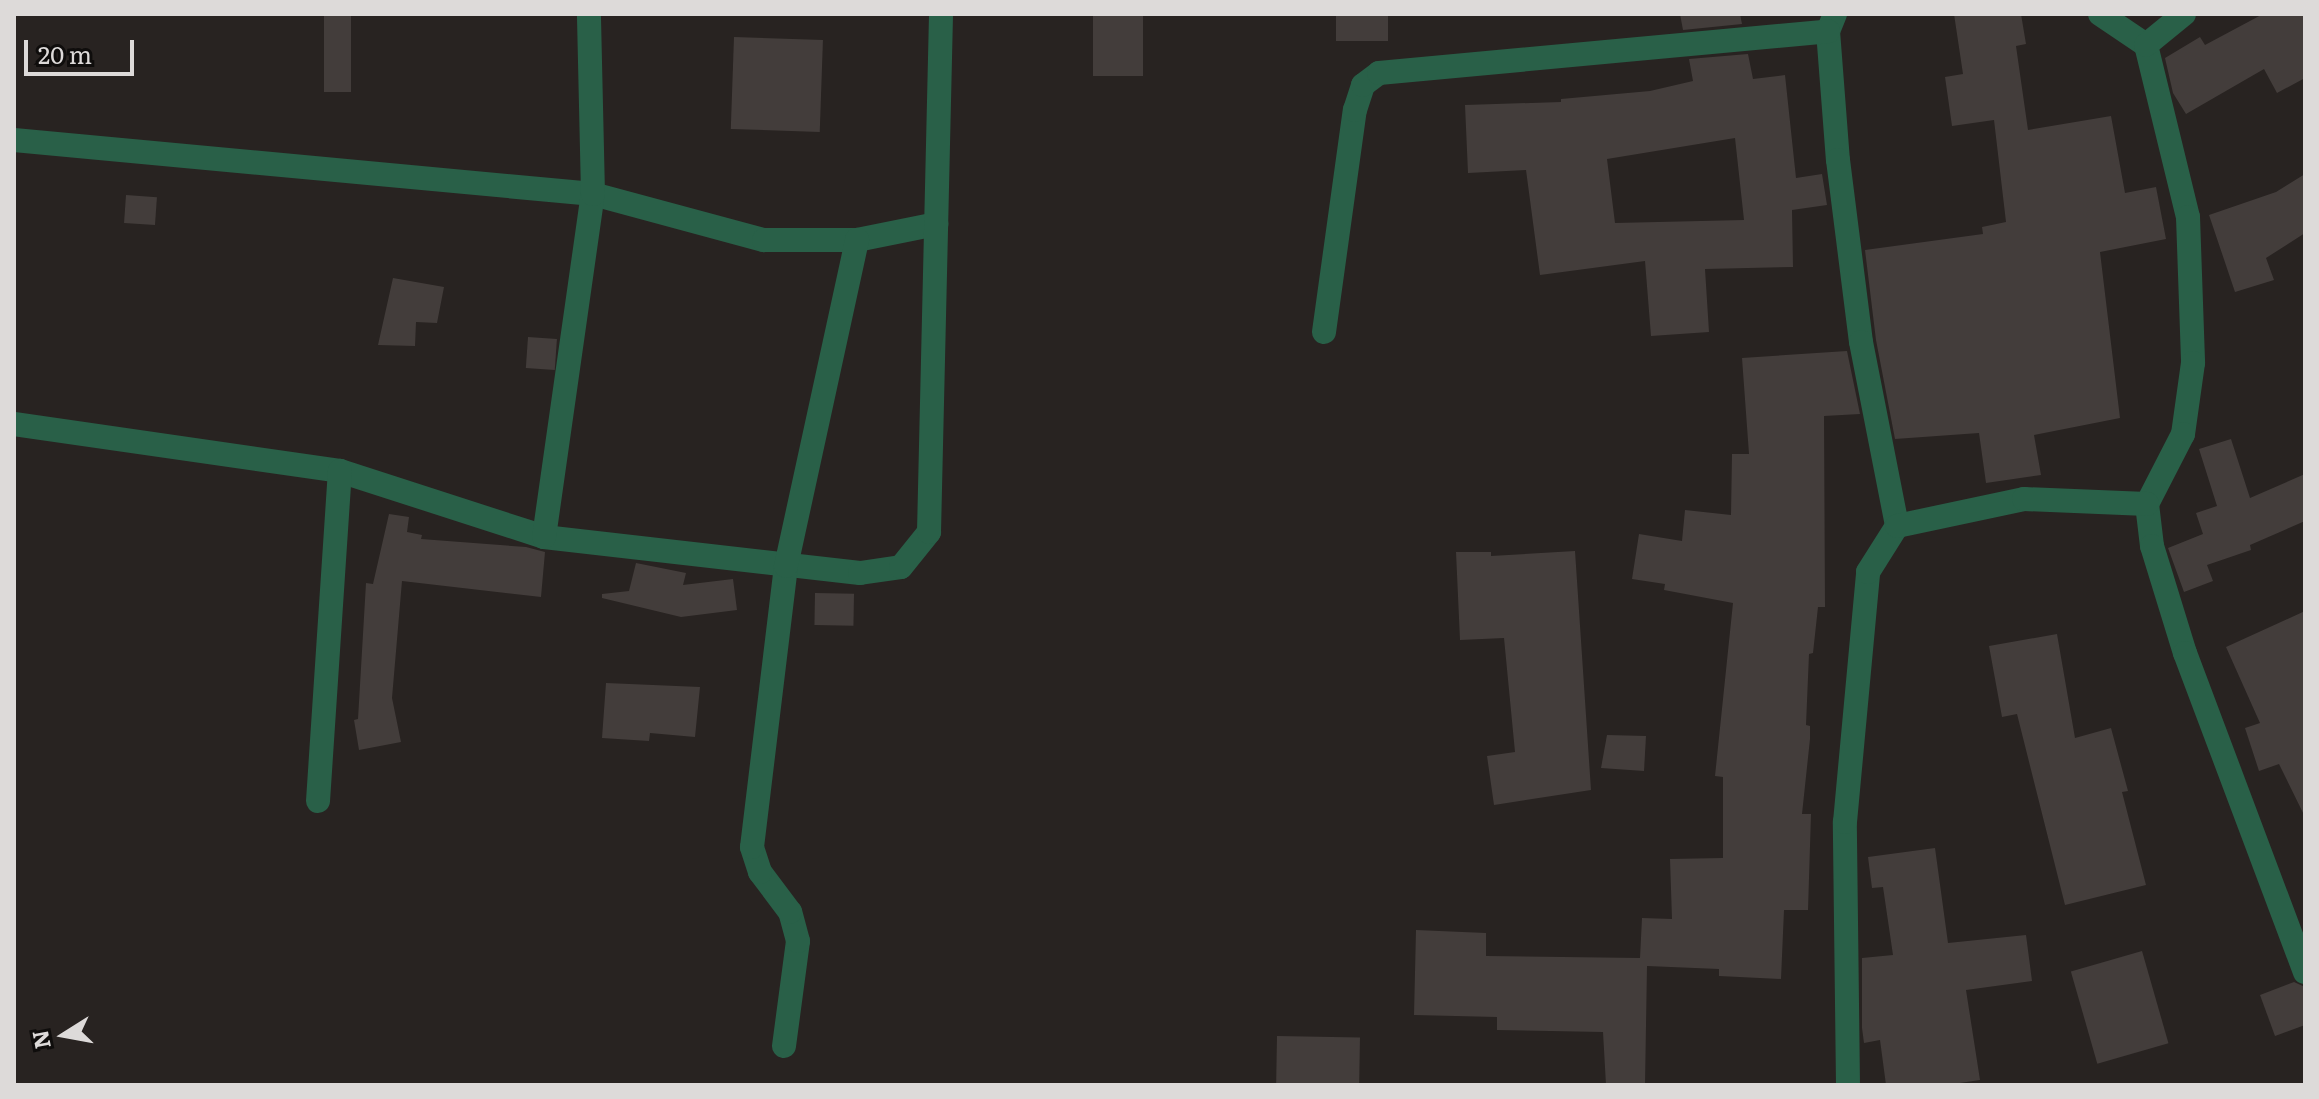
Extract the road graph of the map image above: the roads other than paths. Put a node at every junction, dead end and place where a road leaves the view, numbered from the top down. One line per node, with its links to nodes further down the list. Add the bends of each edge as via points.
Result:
1 (589, 14): 8 (street)
2 (941, 14): 9 (street)
3 (2100, 14): 6 (street)
4 (2184, 14): 6 (street)
5 (1832, 22): 11 (street, via 1379,73 1363,85 1355,110); 15 (street, via 1838,160 1861,342)
6 (2146, 45): 14 (street, via 2188,217 2193,363 2183,434)
7 (14, 140): 8 (street)
8 (593, 194): 10 (street, via 764,240); 16 (street)
9 (936, 224): 10 (street); 17 (street, via 929,532 901,567 860,573)
10 (857, 240): 17 (street)
11 (1324, 332)
12 (14, 424): 13 (street)
13 (340, 471): 16 (street); 18 (street)
14 (2147, 504): 15 (street, via 2024,499); 19 (street, via 2152,546 2185,653)
15 (1897, 526): 21 (street, via 1868,572 1845,822)
16 (544, 537): 17 (street)
17 (786, 566): 20 (street, via 752,847 760,872 790,912 798,941)
18 (318, 801)
19 (2305, 972)
20 (784, 1046)
21 (1848, 1085)

